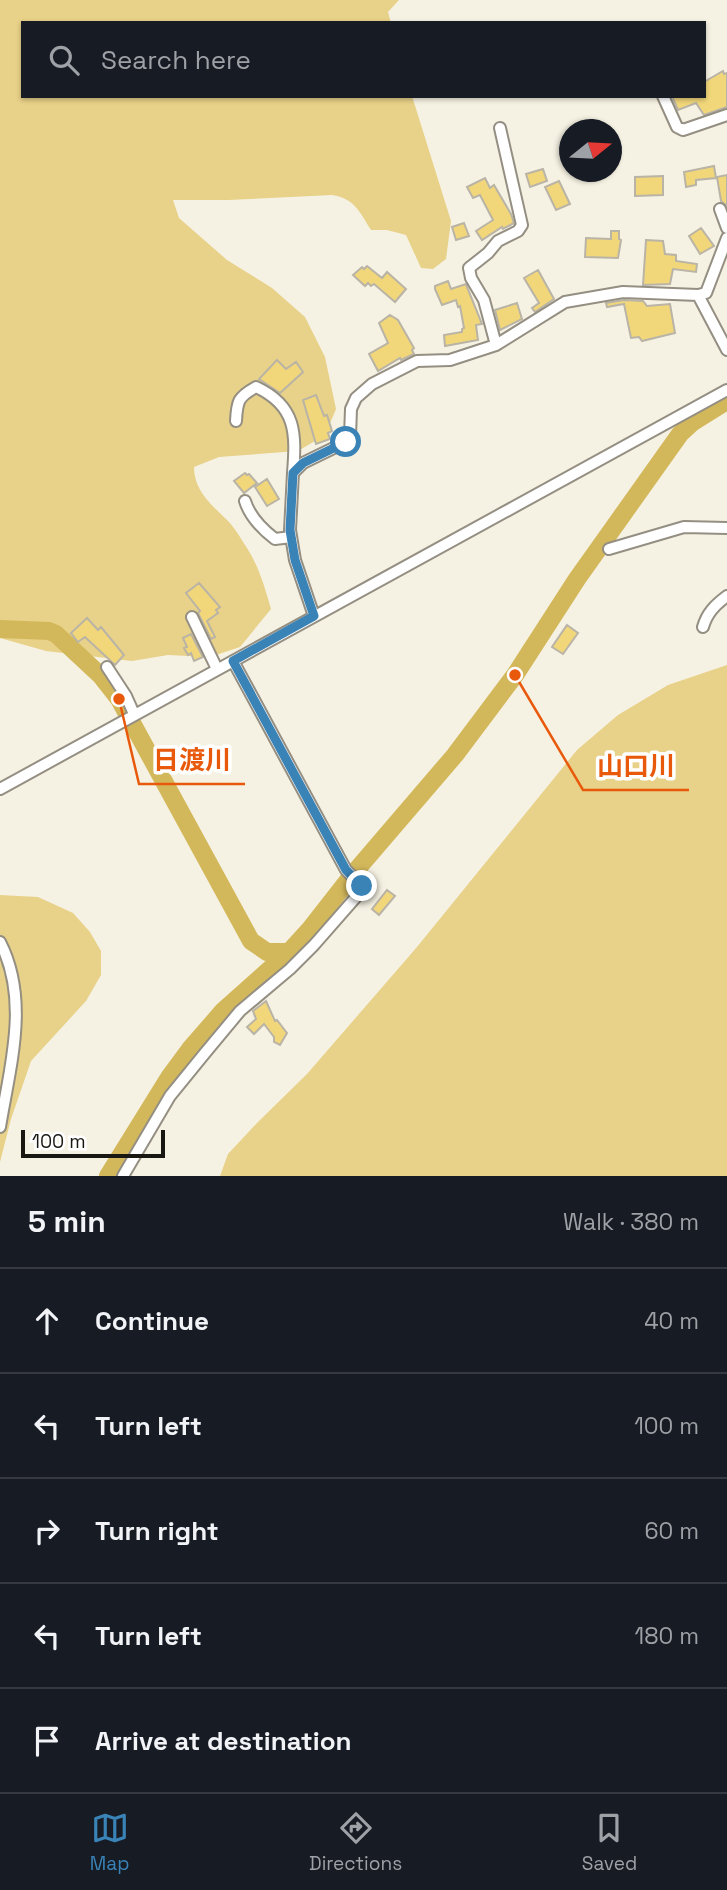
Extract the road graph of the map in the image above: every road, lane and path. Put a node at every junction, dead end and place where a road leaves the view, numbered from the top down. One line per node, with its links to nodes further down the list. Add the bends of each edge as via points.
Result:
1 (664, 98): 2 (street, via 682,130)
2 (727, 115)
3 (500, 128): 8 (street, via 522,225 469,268 484,300)
4 (720, 209): 5 (street)
5 (727, 228)
6 (727, 238): 7 (street, via 712,282 706,293)
7 (698, 295): 8 (street, via 623,292 565,302); 9 (street)
8 (496, 345): 12 (street, via 450,360 417,361 372,384 351,409 346,442 303,463)
9 (727, 350)
10 (727, 390): 18 (street)
11 (236, 421): 12 (street, via 237,403 256,387 277,403 292,420 296,436)
12 (293, 473): 15 (street)
13 (245, 501): 15 (street, via 265,532 275,539)
14 (727, 528): 16 (street, via 684,527)
15 (291, 537): 18 (street)
16 (609, 549)
17 (727, 596): 20 (street, via 715,605)
18 (314, 616): 21 (street)
19 (192, 617): 23 (street)
20 (703, 627)
21 (233, 661): 23 (street); 28 (street, via 349,875 364,888 290,969 240,1012 196,1064 170,1096)
22 (107, 667): 24 (street, via 126,696)
23 (218, 669): 24 (street)
24 (130, 717): 25 (street)
25 (0, 789)
26 (0, 942): 27 (street, via 14,980 17,1009)
27 (0, 1126)
28 (123, 1176)

